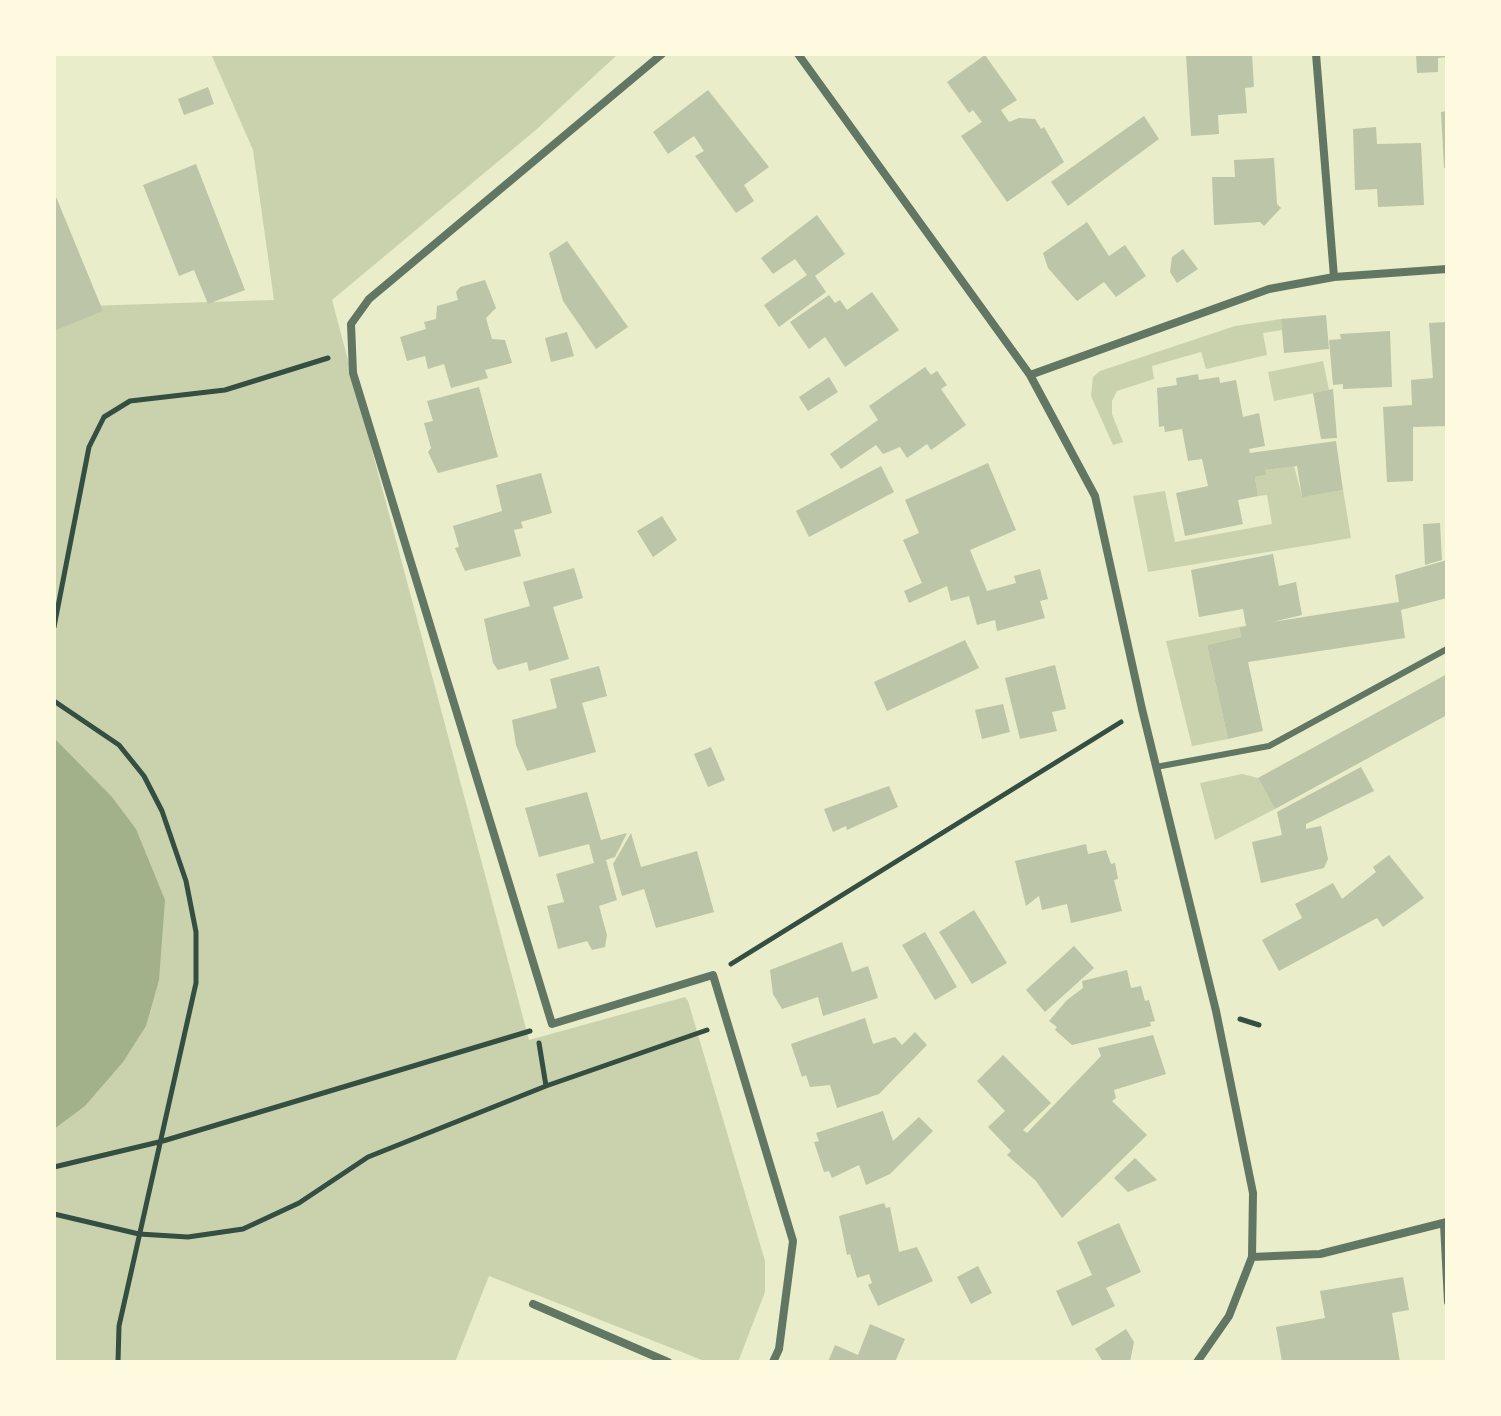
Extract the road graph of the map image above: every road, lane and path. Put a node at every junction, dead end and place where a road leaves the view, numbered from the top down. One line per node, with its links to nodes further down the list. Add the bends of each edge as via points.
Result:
1 (662, 54): 6 (street, via 369,299 351,324)
2 (798, 54): 7 (street)
3 (1316, 54): 5 (street)
4 (1447, 269): 5 (street)
5 (1334, 277): 7 (street, via 1269,289)
6 (352, 350): 8 (path, via 225,390 130,401 104,417 89,447); 13 (street, via 353,373 552,1024)
7 (1030, 375): 11 (street, via 1095,496)
8 (54, 627)
9 (1447, 649): 12 (lane, via 1269,746)
10 (54, 701): 16 (path, via 119,745 144,776 186,881 196,932 196,983)
11 (1142, 709): 12 (street); 13 (path)
12 (1156, 767): 21 (street, via 1216,1011 1253,1193)
13 (713, 975): 14 (street)
14 (728, 1023): 15 (path); 27 (street, via 793,1241)
15 (546, 1086): 16 (path, via 537,1029); 20 (path, via 368,1157 299,1203 243,1229 188,1237)
16 (163, 1141): 17 (path); 20 (path)
17 (54, 1167)
18 (54, 1214): 20 (path)
19 (1445, 1223): 21 (street, via 1320,1254); 22 (lane)
20 (139, 1234): 25 (path, via 119,1326)
21 (1252, 1257): 28 (street, via 1229,1316)
22 (1446, 1271): 23 (lane)
23 (1447, 1302)
24 (533, 1304): 26 (street)
25 (118, 1362)
26 (668, 1362)
27 (773, 1362)
28 (1197, 1362)

